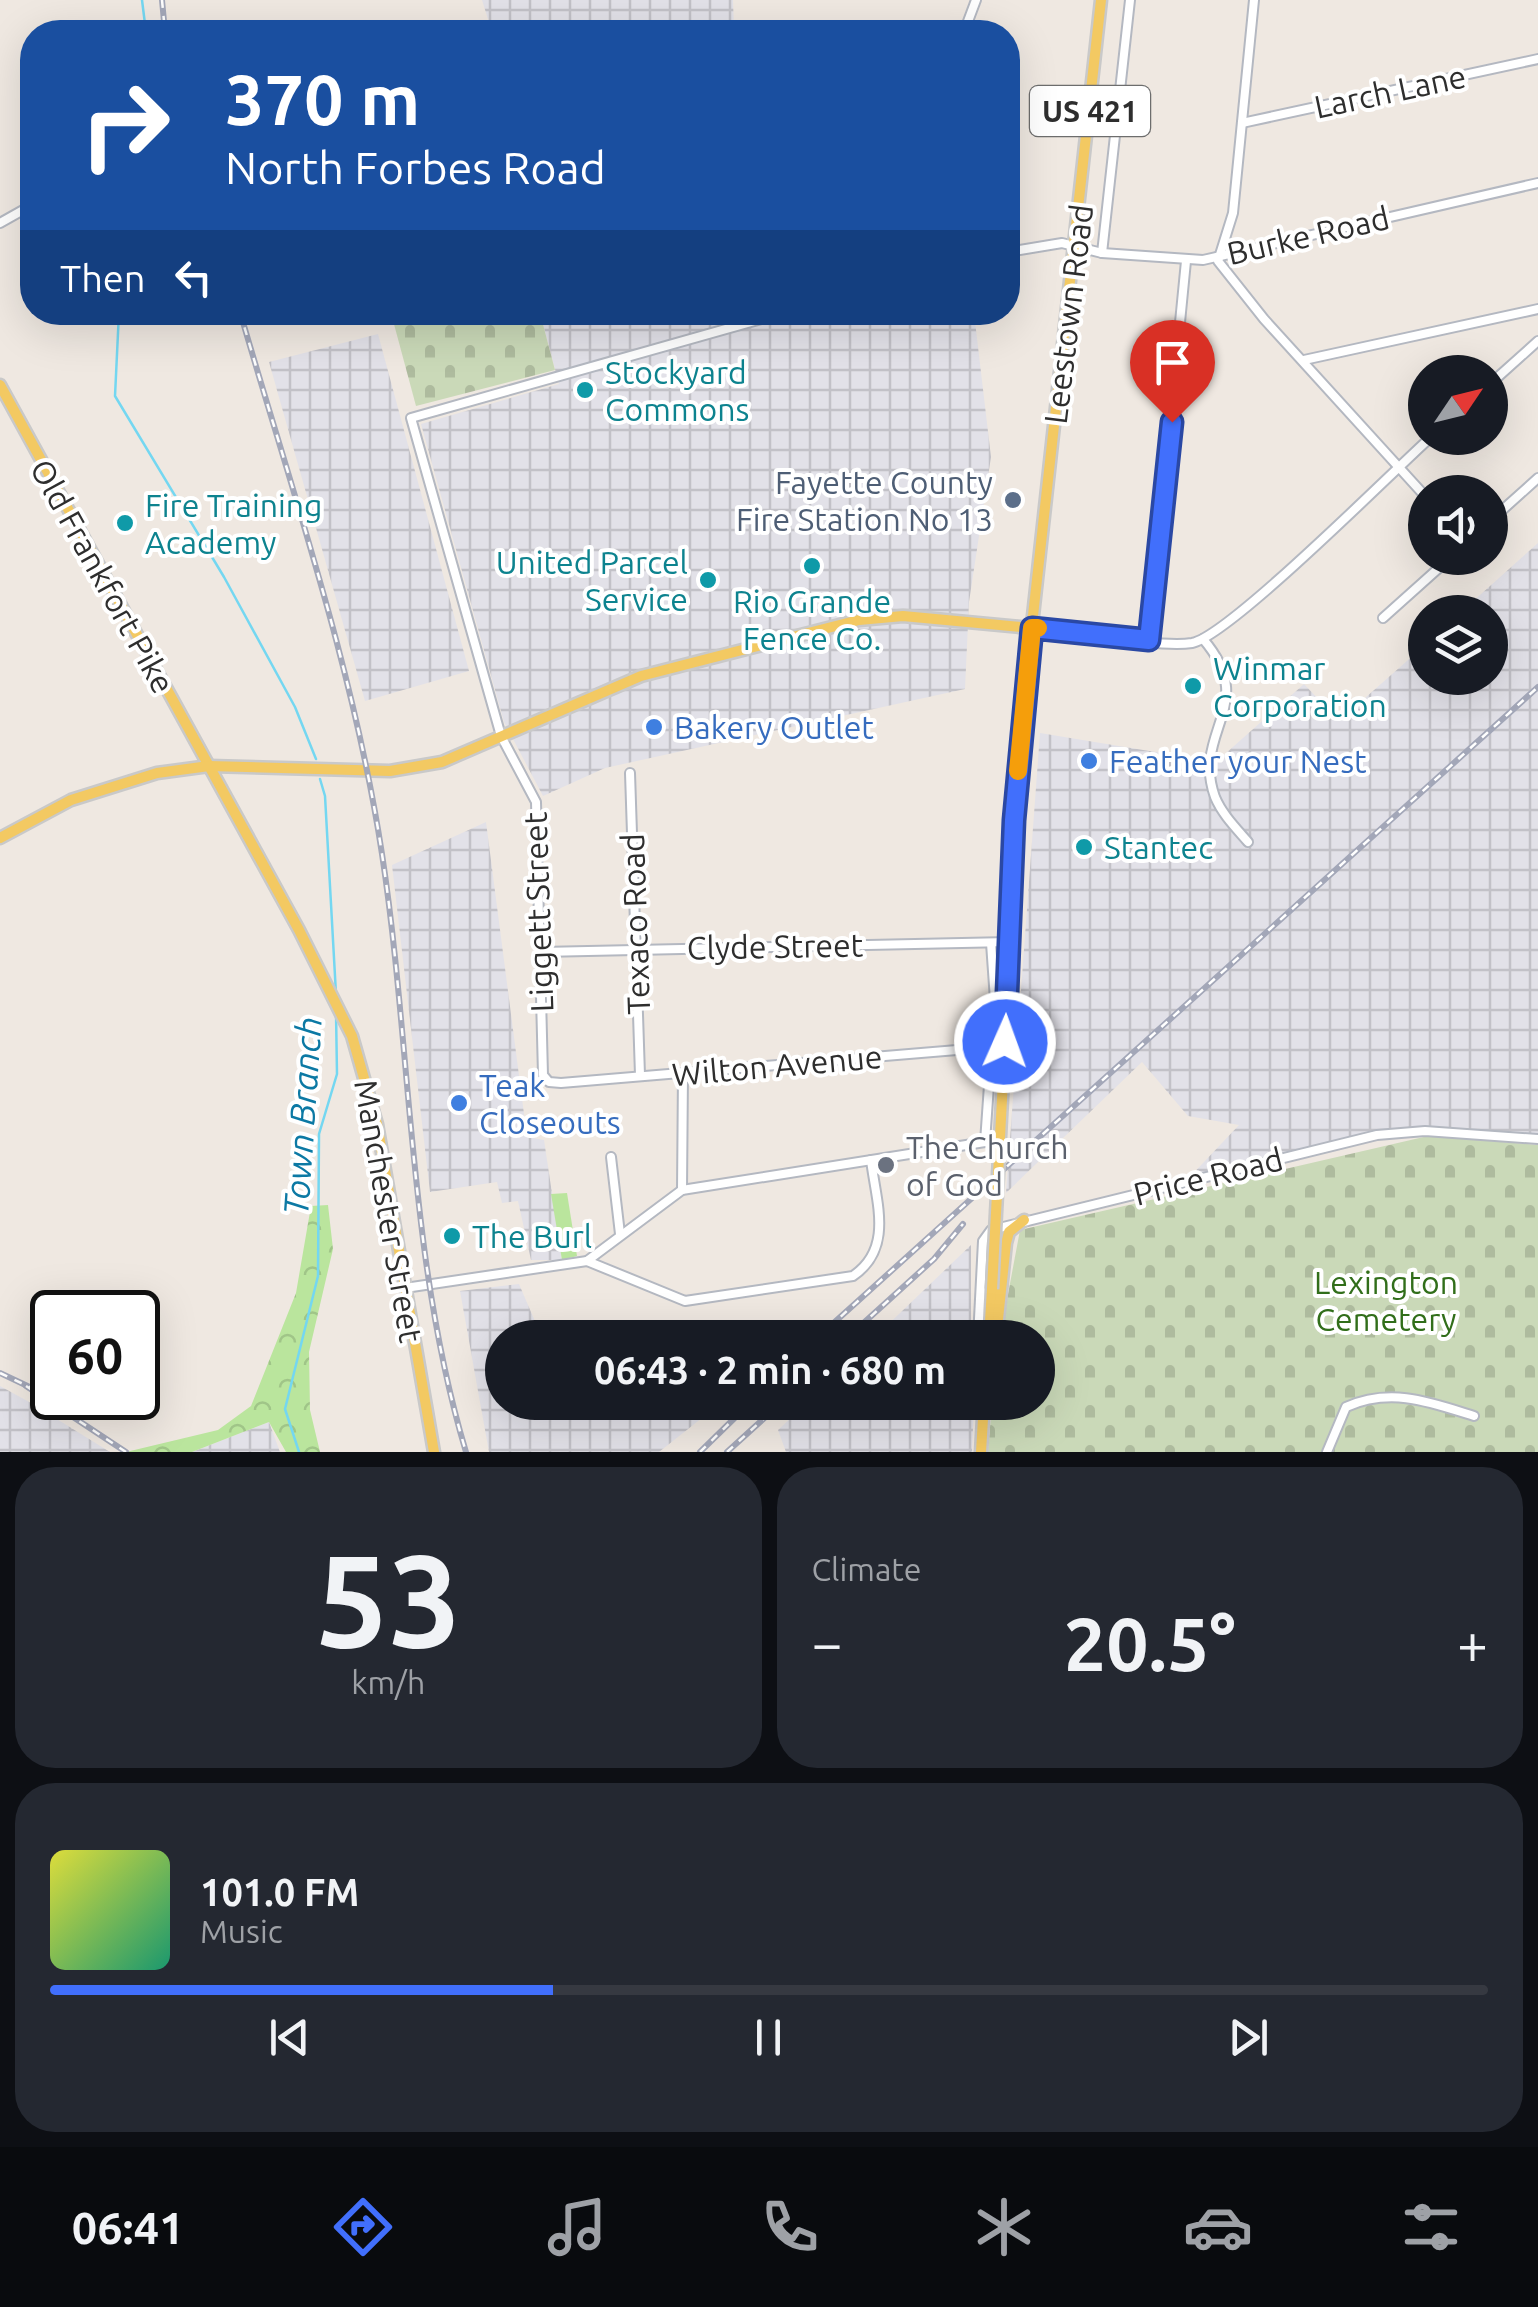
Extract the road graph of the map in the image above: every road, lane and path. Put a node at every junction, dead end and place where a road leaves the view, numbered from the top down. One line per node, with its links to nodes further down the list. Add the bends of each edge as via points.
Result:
1 (1101, 0): 7 (main road, Leestown Road / US 421)
2 (1130, 0): 9 (street)
3 (1254, 0): 5 (street)
4 (1538, 59): 5 (street, Larch Lane)
5 (1242, 123): 10 (street, via 1231,226)
6 (1538, 183): 10 (street, Burke Road)
7 (1076, 246): 8 (street, Burke Road); 9 (street, Burke Road); 25 (main road, Leestown Road / US 421)
8 (1020, 250)
9 (1102, 253): 11 (street, Burke Road)
10 (1218, 253): 11 (street, Burke Road); 15 (street, via 1224,270)
11 (1186, 261): 27 (street)
12 (1538, 309): 15 (street)
13 (740, 325): 28 (street, Liggett Street, via 411,418)
14 (1538, 341): 16 (street)
15 (1304, 360): 19 (street)
16 (1508, 368)
17 (0, 385): 29 (main road, Old Frankfort Pike)
18 (1411, 455): 19 (street)
19 (1398, 466): 20 (street); 26 (street)
20 (1408, 477)
21 (1538, 478): 22 (street)
22 (1508, 505)
23 (1431, 575): 24 (street)
24 (1383, 618)
25 (1032, 628): 27 (street); 28 (main road, via 902,616 859,620 641,676); 34 (main road, US 421)
26 (1204, 639): 27 (street); 32 (street, via 1221,660 1228,692 1211,751 1212,783 1225,814)
27 (1149, 640)
28 (501, 736): 29 (main road, via 408,770); 36 (street, Liggett Street, via 536,802)
29 (208, 766): 31 (main road, via 98,789); 48 (main road, Manchester Street, via 352,1036 378,1124)
30 (630, 773): 35 (street, Texaco Road)
31 (0, 838)
32 (1248, 842)
33 (990, 942): 34 (street, Clyde Street); 35 (street, Clyde Street); 37 (street)
34 (1009, 942): 37 (main road, US 421)
35 (636, 949): 36 (street, Clyde Street); 39 (street, Texaco Road)
36 (542, 952): 40 (street, Liggett Street, via 542,1069 548,1082)
37 (999, 1044): 38 (street, Wilton Avenue); 43 (street, via 988,1138); 50 (main road, US 421, bridge)
38 (683, 1074): 39 (street, Wilton Avenue); 44 (street)
39 (640, 1076): 40 (street, Wilton Avenue)
40 (561, 1082)
41 (1538, 1139): 45 (street, Price Road, via 1424,1131 1377,1135)
42 (611, 1157): 46 (street)
43 (870, 1160): 44 (street); 47 (street, via 880,1242 853,1276 684,1301)
44 (682, 1190): 46 (street)
45 (1024, 1220): 49 (street, Price Road, via 984,1236); 51 (main road, via 1007,1236)
46 (620, 1234): 47 (street)
47 (587, 1261): 48 (street)
48 (403, 1288): 54 (main road, Manchester Street)
49 (979, 1320)
50 (992, 1320)
51 (995, 1320)
52 (1474, 1416): 56 (street, via 1415,1397 1368,1397 1346,1407)
53 (983, 1420): 55 (main road)
54 (434, 1452)
55 (981, 1452)
56 (1327, 1452)

